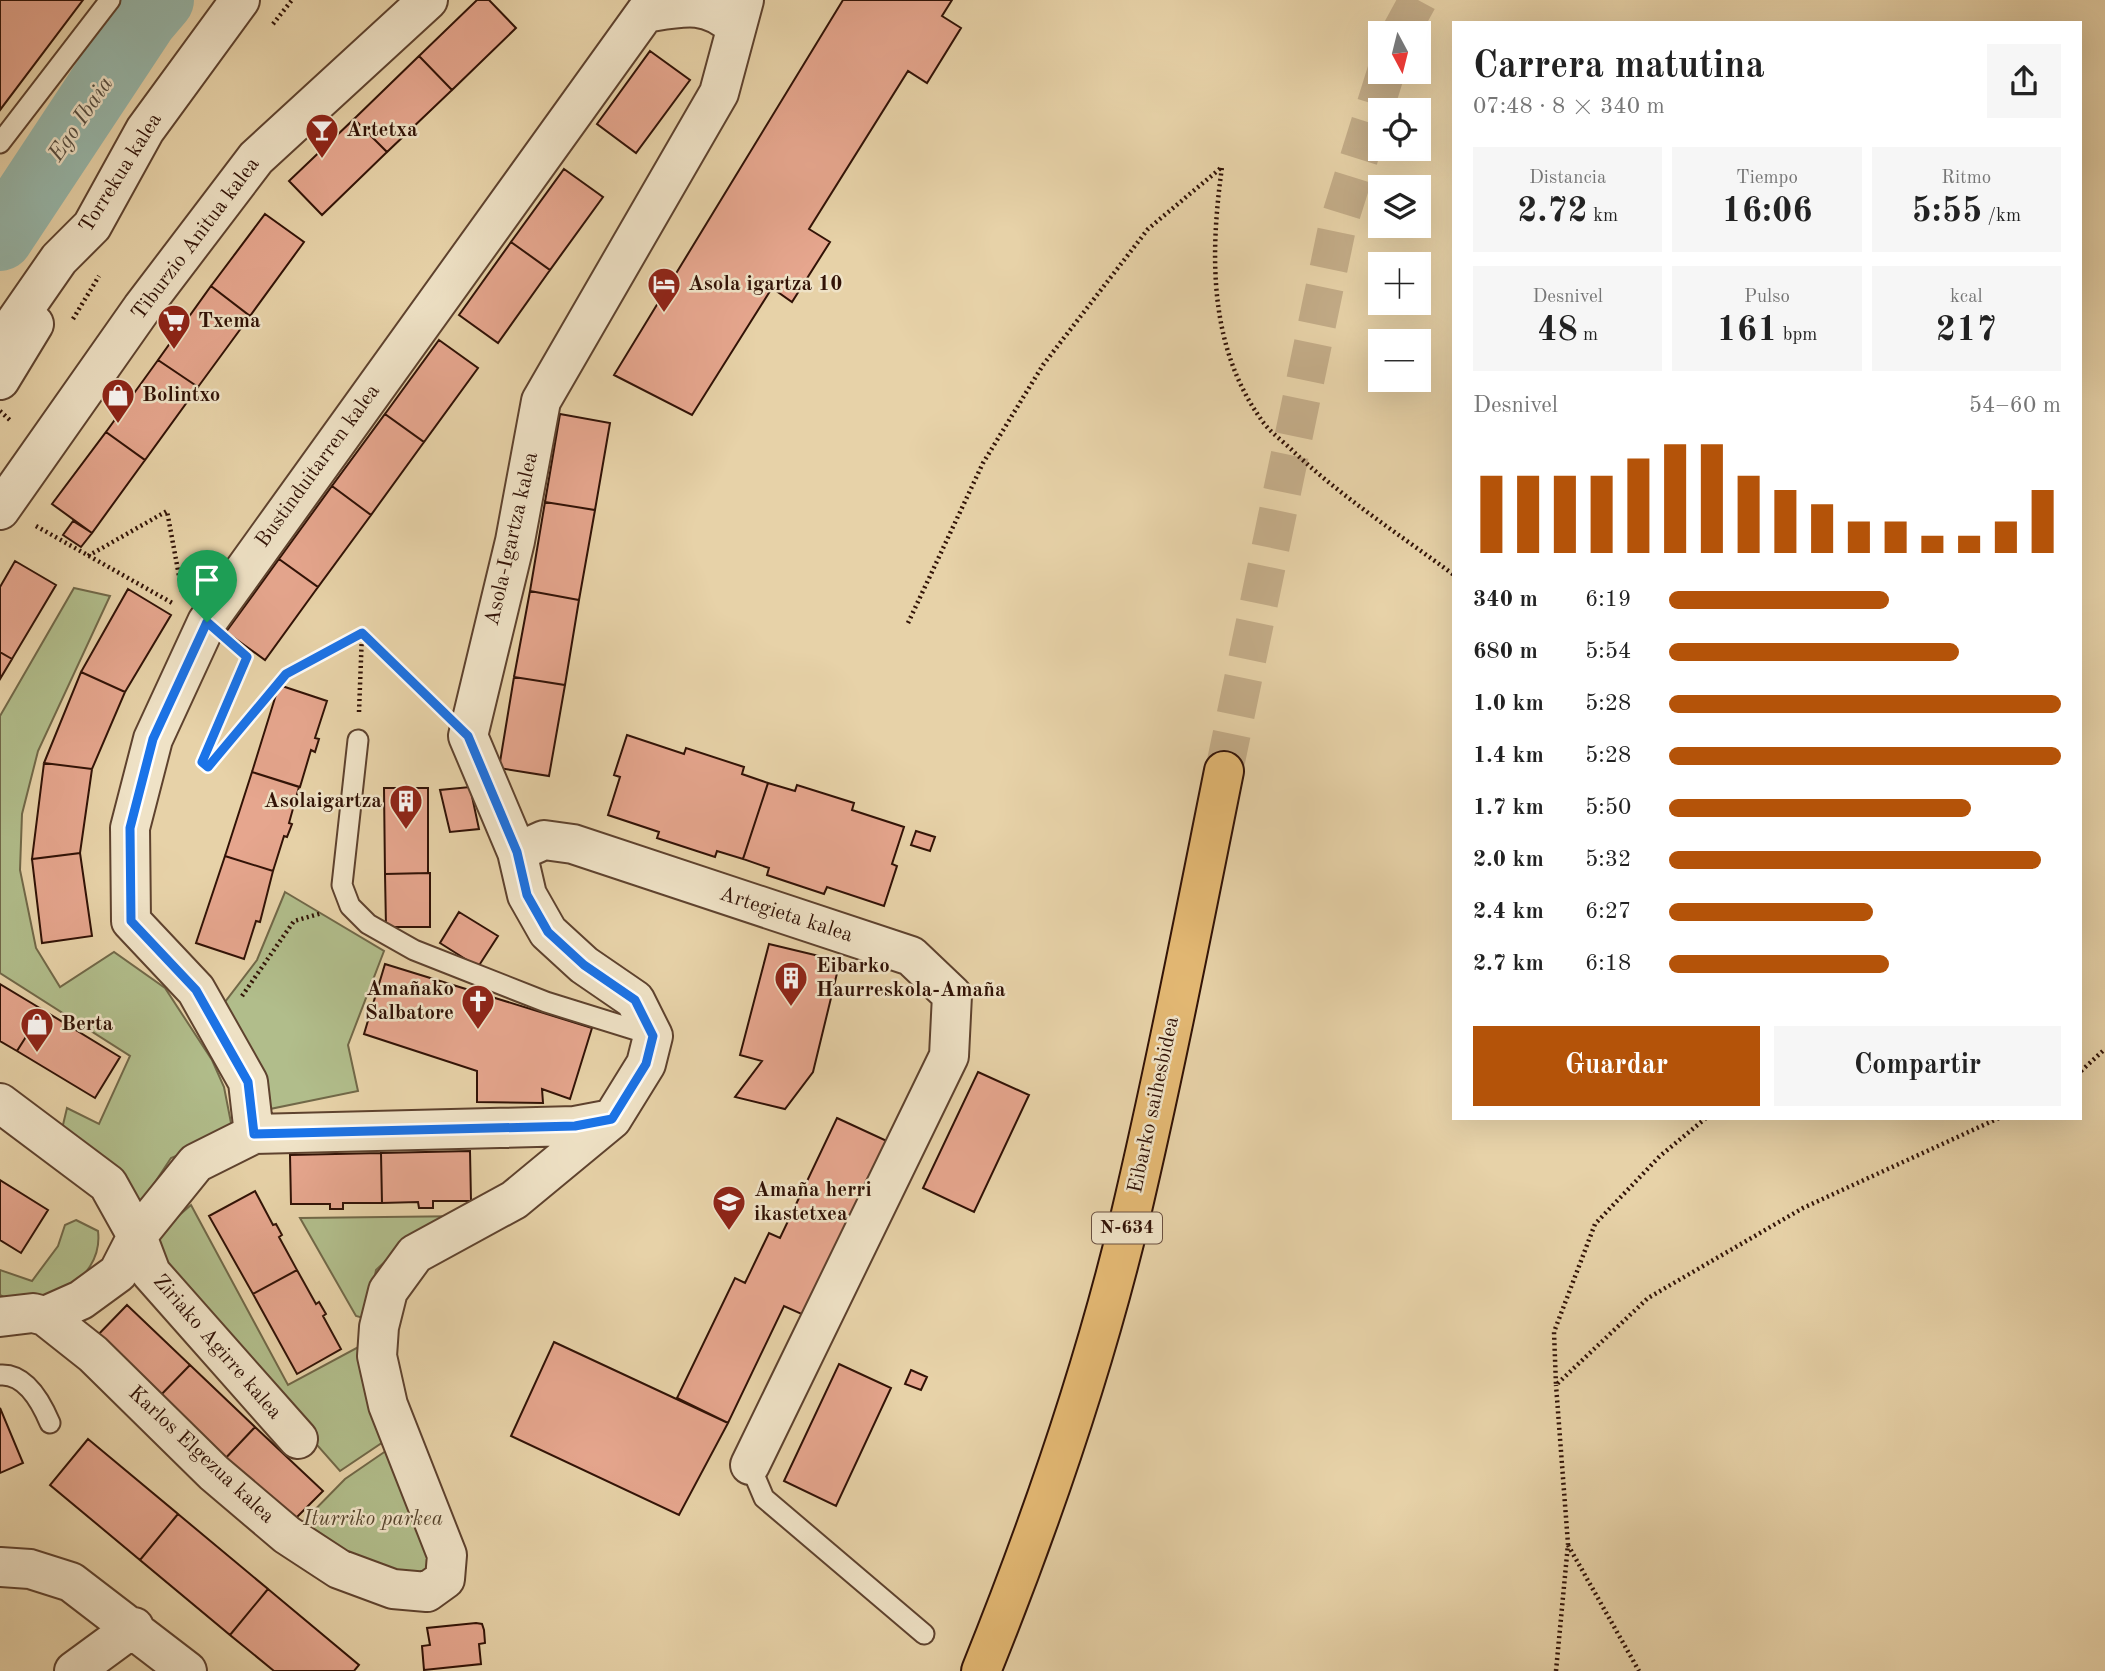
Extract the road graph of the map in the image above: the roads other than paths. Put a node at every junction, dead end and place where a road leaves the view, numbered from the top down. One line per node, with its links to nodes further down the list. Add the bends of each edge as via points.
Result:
1 (110, 0): 6 (lane)
2 (240, 0): 7 (street, Torrekua kalea, via 145,130)
3 (428, 0): 10 (street, Tiburzio Anitua kalea, via 256,158 142,308)
4 (653, 7): 5 (street, via 705,5 722,13); 17 (street, Bustinduitarren kalea, via 192,610 130,828 131,921 196,990 248,1082)
5 (740, 13): 13 (street, Asola-Igartza kalea, via 719,93 541,401 515,541 468,736)
6 (0, 143)
7 (92, 226): 8 (street, Torrekua kalea, via 59,259); 9 (street)
8 (0, 344)
9 (0, 380)
10 (12, 514)
11 (358, 740): 14 (lane, via 342,885 350,905 368,924 414,950 546,1002)
12 (1224, 771): 29 (highway, Eibarko saihesbidea / N-634, via 1129,1220 1077,1405)
13 (517, 852): 14 (street, via 527,895 548,932 584,965 635,1000); 23 (street, Artegieta kalea, via 544,840 573,844 911,956 952,995 949,1056)
14 (650, 1050): 16 (street)
15 (0, 1103): 18 (street, Ziriako Agirre kalea, via 108,1184)
16 (612, 1119): 17 (street, via 575,1126); 19 (street, Karlos Elgezua kalea, via 514,1200 415,1254 388,1291 377,1356 388,1405 447,1555 445,1579 427,1592 393,1589 339,1569 287,1535 214,1473 93,1354)
17 (254, 1134): 18 (street, via 196,1163)
18 (137, 1236): 19 (street, Karlos Elgezua kalea, via 118,1273 81,1300); 22 (street, Ziriako Agirre kalea, via 151,1273)
19 (14, 1315)
20 (0, 1375): 21 (lane, via 25,1384 41,1402)
21 (50, 1423)
22 (298, 1439)
23 (750, 1465): 26 (lane, via 764,1498)
24 (0, 1567): 25 (street, via 30,1569 71,1582)
25 (134, 1627): 27 (street); 28 (street)
26 (924, 1634)
27 (74, 1671)
28 (187, 1671)
29 (981, 1671)

